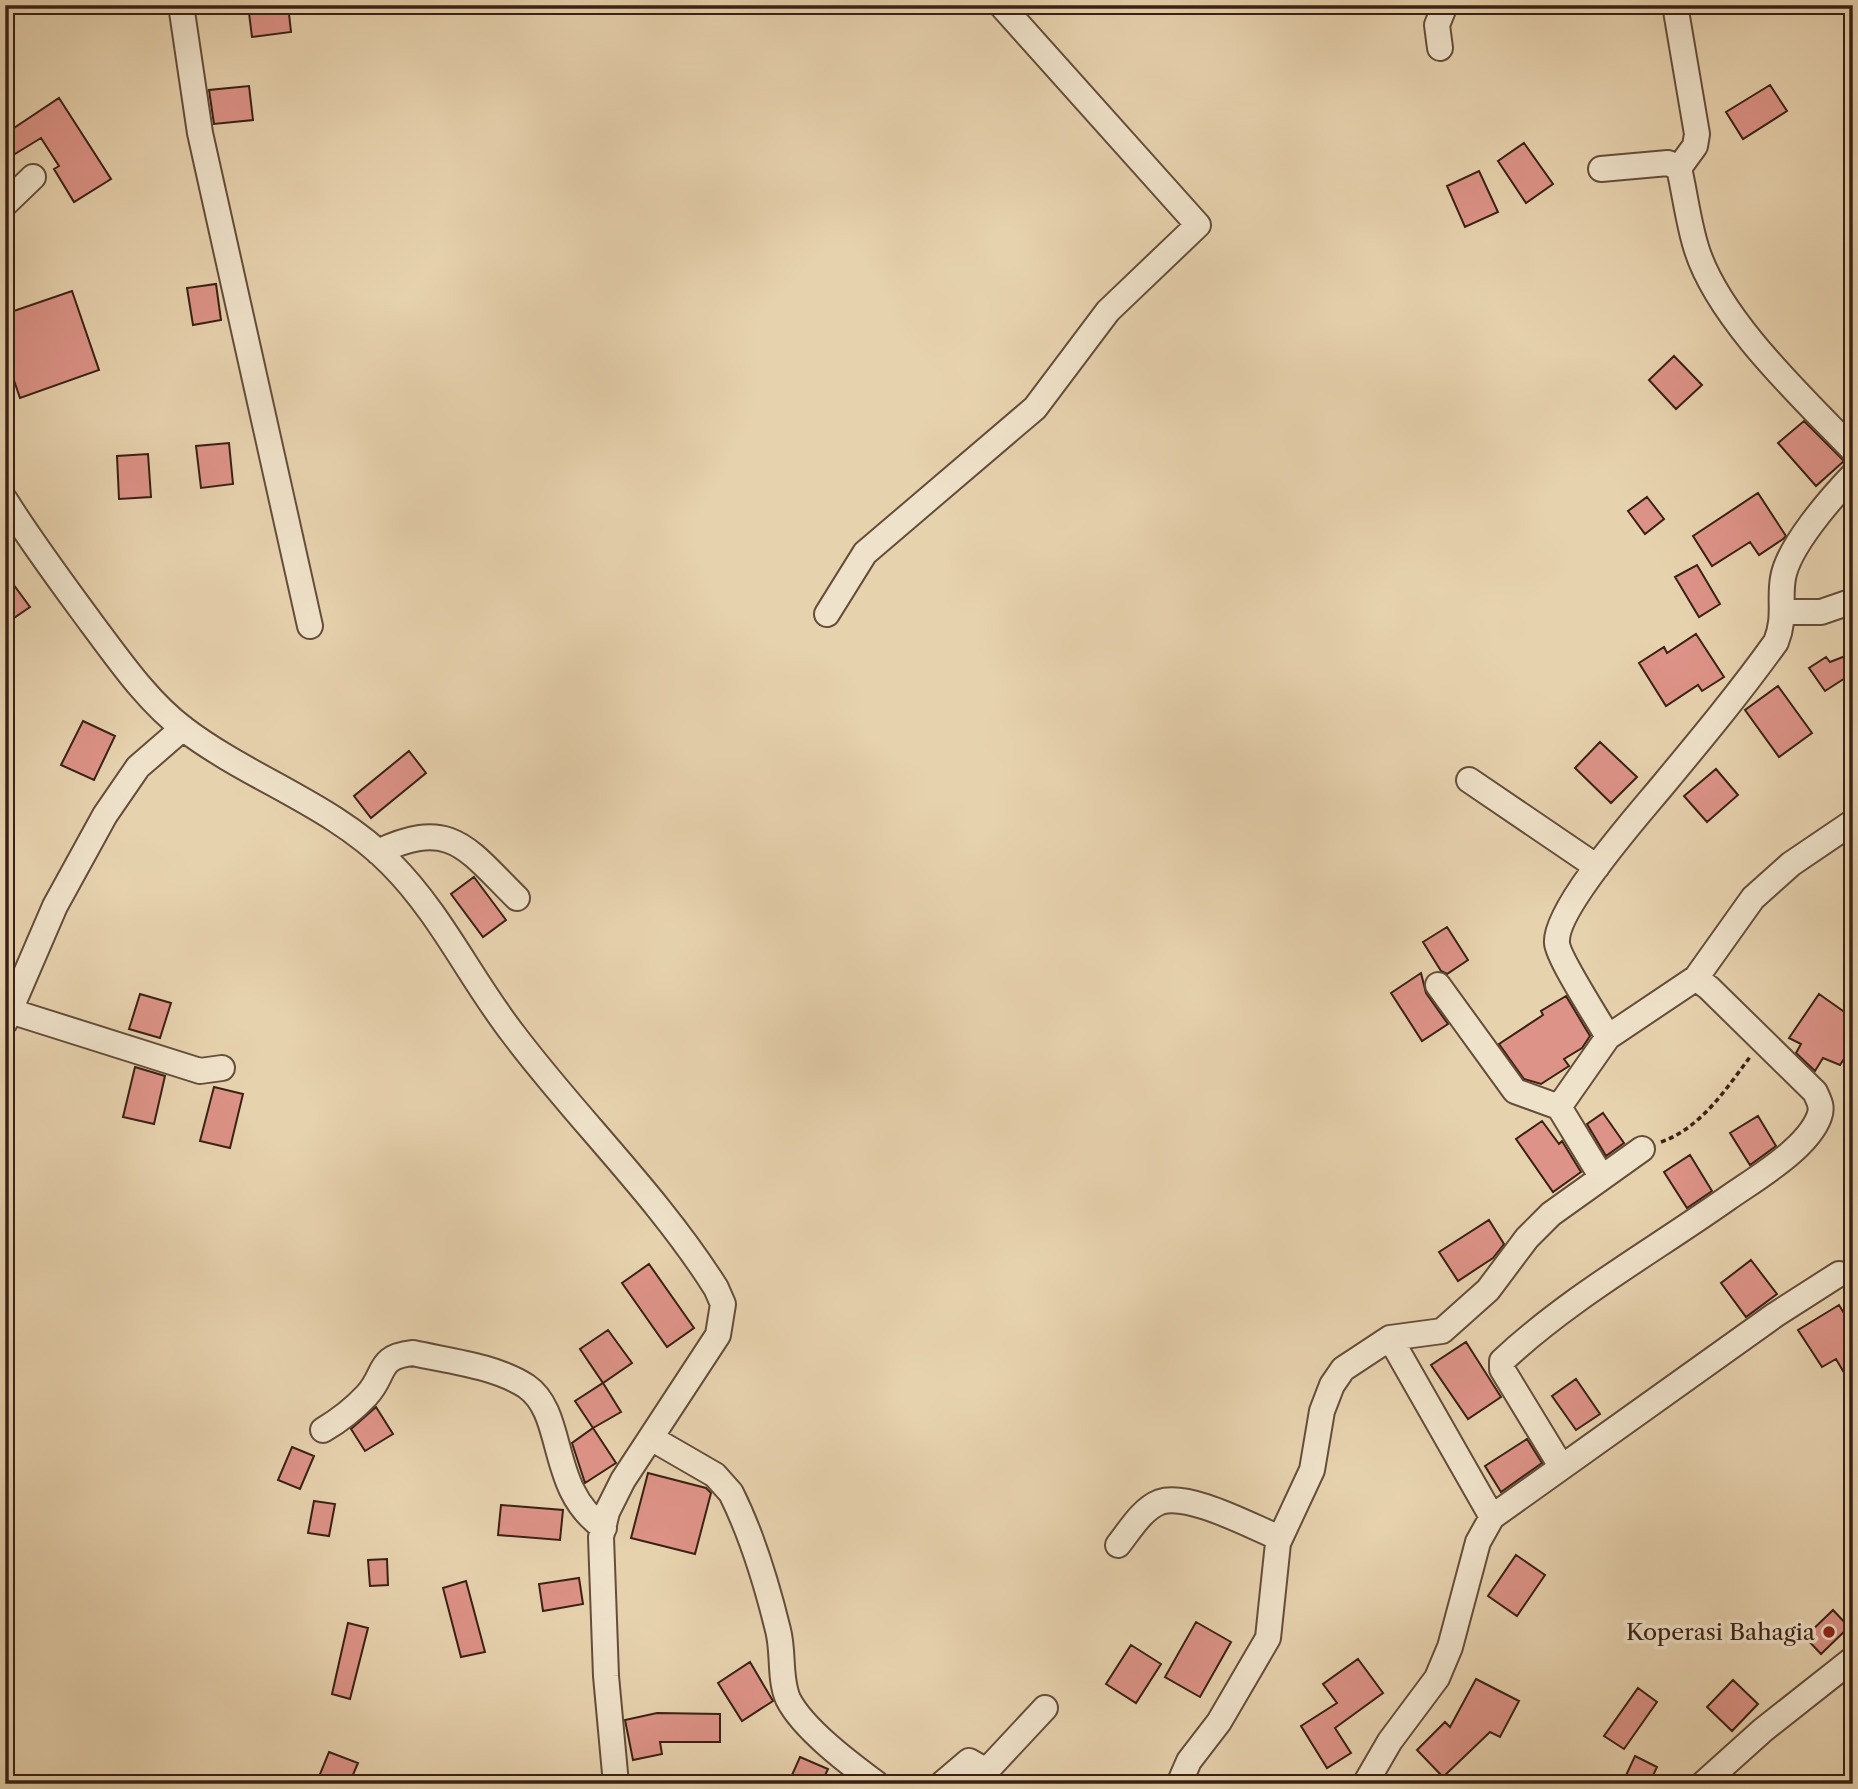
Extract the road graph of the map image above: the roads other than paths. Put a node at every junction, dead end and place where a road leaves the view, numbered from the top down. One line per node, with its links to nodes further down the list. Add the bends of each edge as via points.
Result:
1 (181, 5): 16 (street, via 200,133)
2 (1001, 5): 15 (street, via 1198,225 1108,311 1035,408 865,552)
3 (1445, 5): 5 (street, via 1437,25)
4 (1675, 5): 6 (street, via 1697,134 1695,146)
5 (1440, 48)
6 (1679, 167): 7 (street, via 1668,163); 10 (street, via 1696,248 1714,287 1786,379)
7 (1601, 169)
8 (33, 177): 9 (street)
9 (5, 204)
10 (1853, 450)
11 (1853, 475): 14 (street, via 1788,560 1782,579)
12 (5, 500): 17 (street, via 134,680)
13 (1853, 601): 14 (street, via 1821,612)
14 (1783, 612): 21 (street, via 1776,642 1761,663)
15 (827, 614)
16 (310, 626)
17 (183, 728): 20 (street, via 337,820); 25 (street, via 138,767 105,815 55,906)
18 (1469, 780): 21 (street)
19 (1853, 822): 23 (street, via 1763,888)
20 (378, 852): 22 (street, via 414,837 443,838 473,856); 34 (street, via 411,887 514,1035 650,1198 716,1288 723,1304 718,1335)
21 (1597, 867): 26 (street, via 1556,941)
22 (517, 898)
23 (1696, 978): 26 (street); 35 (street, via 1815,1093 1822,1106 1805,1139 1766,1172 1561,1314 1502,1361)
24 (1438, 985): 28 (street, via 1516,1091)
25 (8, 1016): 27 (street, via 200,1071)
26 (1608, 1037): 28 (street)
27 (222, 1068)
28 (1559, 1107): 30 (street)
29 (1643, 1149): 30 (street)
30 (1601, 1176): 32 (street, via 1527,1238 1488,1290 1458,1320 1442,1331)
31 (1839, 1274): 35 (street)
32 (1390, 1338): 36 (street); 38 (street, via 1343,1369 1332,1385 1322,1411 1312,1470)
33 (323, 1430): 37 (street, via 370,1392 387,1360 397,1355 413,1353 509,1378 537,1396 569,1489 589,1517)
34 (651, 1438): 37 (street, via 623,1480); 43 (street, via 715,1475 731,1493 779,1631 789,1700 833,1748)
35 (1561, 1466): 36 (street)
36 (1492, 1517): 46 (street, via 1478,1542 1437,1678)
37 (604, 1528): 42 (street, via 599,1550)
38 (1280, 1538): 39 (street, via 1209,1508 1175,1500 1147,1509); 45 (street, via 1268,1638)
39 (1118, 1545)
40 (1853, 1659): 47 (street)
41 (1045, 1709): 44 (street, via 989,1768 969,1761)
42 (616, 1784)
43 (877, 1784)
44 (942, 1784)
45 (1179, 1784)
46 (1365, 1784)
47 (1703, 1784)

